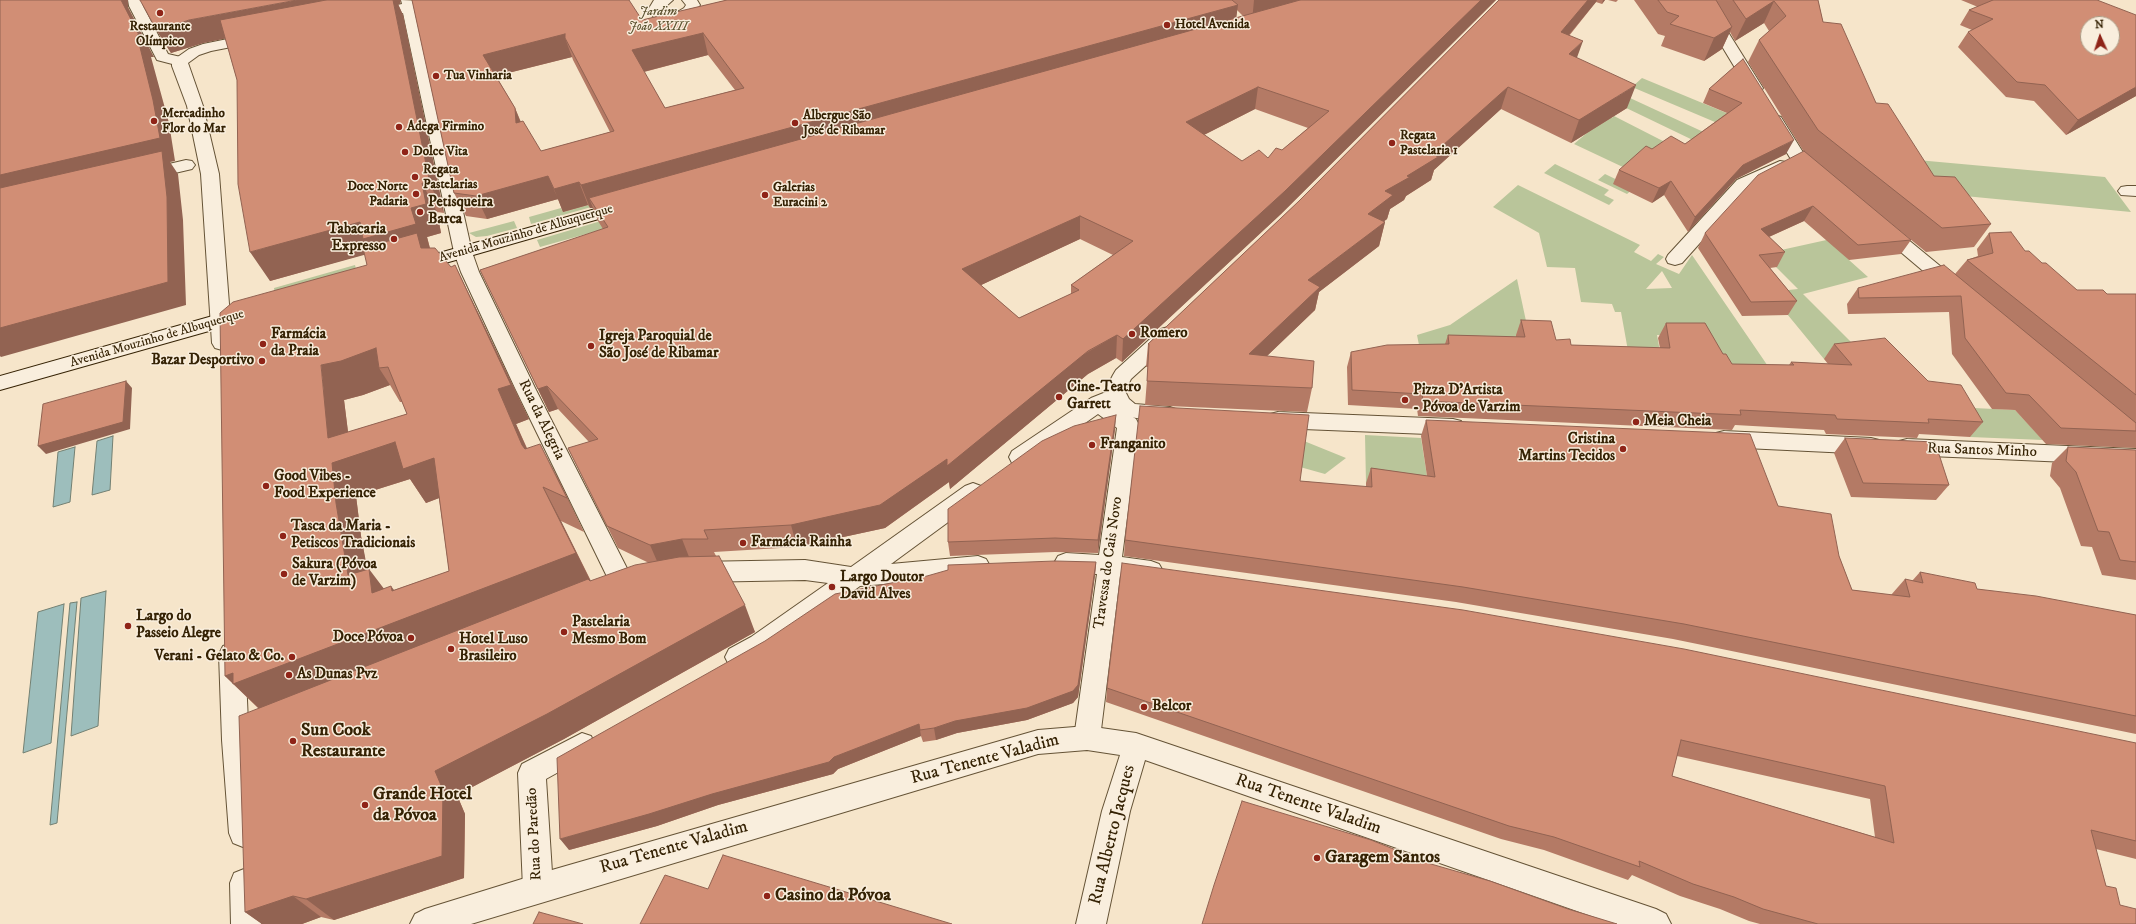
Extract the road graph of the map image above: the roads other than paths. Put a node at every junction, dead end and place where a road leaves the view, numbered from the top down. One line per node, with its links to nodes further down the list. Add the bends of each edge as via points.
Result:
1 (135, 0): 8 (street, via 162,57)
2 (666, 0): 3 (street, via 659,3 655,10 668,16 682,15 689,11 693,5)
3 (689, 0)
4 (1701, 0): 9 (street)
5 (414, 4): 6 (street); 15 (street, Rua da Alegria)
6 (357, 17)
7 (271, 35): 8 (street, via 208,47)
8 (180, 61): 20 (street, via 195,106 210,174)
9 (1798, 157): 12 (street); 16 (street, via 1744,184)
10 (186, 164): 11 (street)
11 (132, 178)
12 (1834, 187)
13 (641, 201): 15 (street, Avenida Mouzinho de Albuquerque)
14 (1869, 216): 18 (street)
15 (463, 252): 17 (street, Avenida Mouzinho de Albuquerque); 36 (street, Rua da Alegria, via 521,380)
16 (1675, 259)
17 (395, 271)
18 (1971, 300)
19 (268, 307): 20 (street, Avenida Mouzinho de Albuquerque)
20 (220, 321): 22 (street); 23 (street, Avenida Mouzinho de Albuquerque)
21 (1180, 322): 24 (street, via 1123,375)
22 (223, 368)
23 (0, 383)
24 (1107, 400): 25 (street, via 1130,411 1144,414); 32 (street, Travessa do Cais Novo, via 1128,425); 35 (street, via 1048,436 930,524)
25 (1192, 416)
26 (1255, 419): 27 (street)
27 (1469, 428)
28 (1707, 439): 29 (street, Rua Santos Minho)
29 (2136, 457)
30 (1047, 563): 32 (street)
31 (1000, 565): 35 (street)
32 (1108, 565): 33 (street); 41 (street, Travessa do Cais Novo)
33 (1172, 573)
34 (676, 576): 35 (street, via 691,573 805,570)
35 (853, 577): 38 (street, via 760,645)
36 (624, 588)
37 (232, 631): 42 (street)
38 (719, 668)
39 (285, 720): 42 (street)
40 (601, 734): 44 (street, Rua do Paredão, via 532,773)
41 (1087, 738): 43 (street, Rua Tenente Valadim); 44 (street, Rua Tenente Valadim, via 1038,742)
42 (235, 740): 45 (street, via 242,805)
43 (1136, 745): 47 (street, Rua Alberto Jacques, via 1116,811); 48 (street, Rua Tenente Valadim)
44 (538, 888): 46 (street, Rua Tenente Valadim)
45 (246, 924)
46 (425, 924)
47 (1091, 924)
48 (1656, 924)

